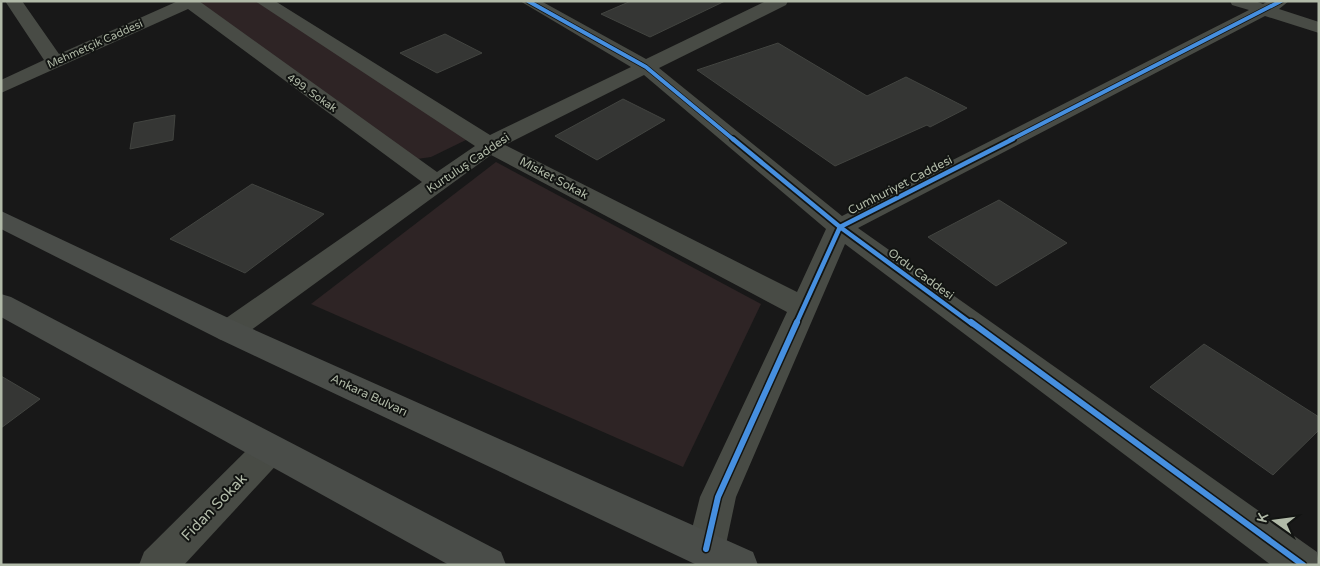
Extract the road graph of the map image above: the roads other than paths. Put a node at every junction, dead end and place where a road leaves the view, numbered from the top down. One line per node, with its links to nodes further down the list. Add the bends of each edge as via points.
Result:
1 (13, 1): 9 (street)
2 (263, 1): 12 (street, Misket Sokak)
3 (528, 1): 10 (street, Ordu Caddesi)
4 (780, 1): 10 (street, Kurtuluş Caddesi)
5 (1238, 1): 7 (street)
6 (189, 2): 9 (street, Mehmetçik Caddesi); 13 (street, 499. Sokak)
7 (1273, 6): 8 (street); 15 (street, Cumhuriyet Caddesi)
8 (1319, 28)
9 (55, 62): 11 (street, Mehmetçik Caddesi)
10 (646, 67): 12 (street, Kurtuluş Caddesi); 15 (street, Ordu Caddesi)
11 (1, 87)
12 (491, 146): 13 (street, Kurtuluş Caddesi); 17 (street, Misket Sokak)
13 (438, 183): 18 (street, Kurtuluş Caddesi)
14 (1, 219): 18 (main road, Ankara Bulvarı)
15 (840, 227): 17 (street, Cumhuriyet Caddesi); 24 (street, Ordu Caddesi)
16 (1, 304): 19 (main road)
17 (803, 308): 20 (street, Cumhuriyet Caddesi, via 718,497)
18 (229, 331): 20 (main road, Ankara Bulvarı)
19 (270, 448): 21 (street, Fidan Sokak); 22 (main road)
20 (706, 549): 23 (main road, Ankara Bulvarı)
21 (158, 565)
22 (487, 565)
23 (739, 565)
24 (1303, 565)

